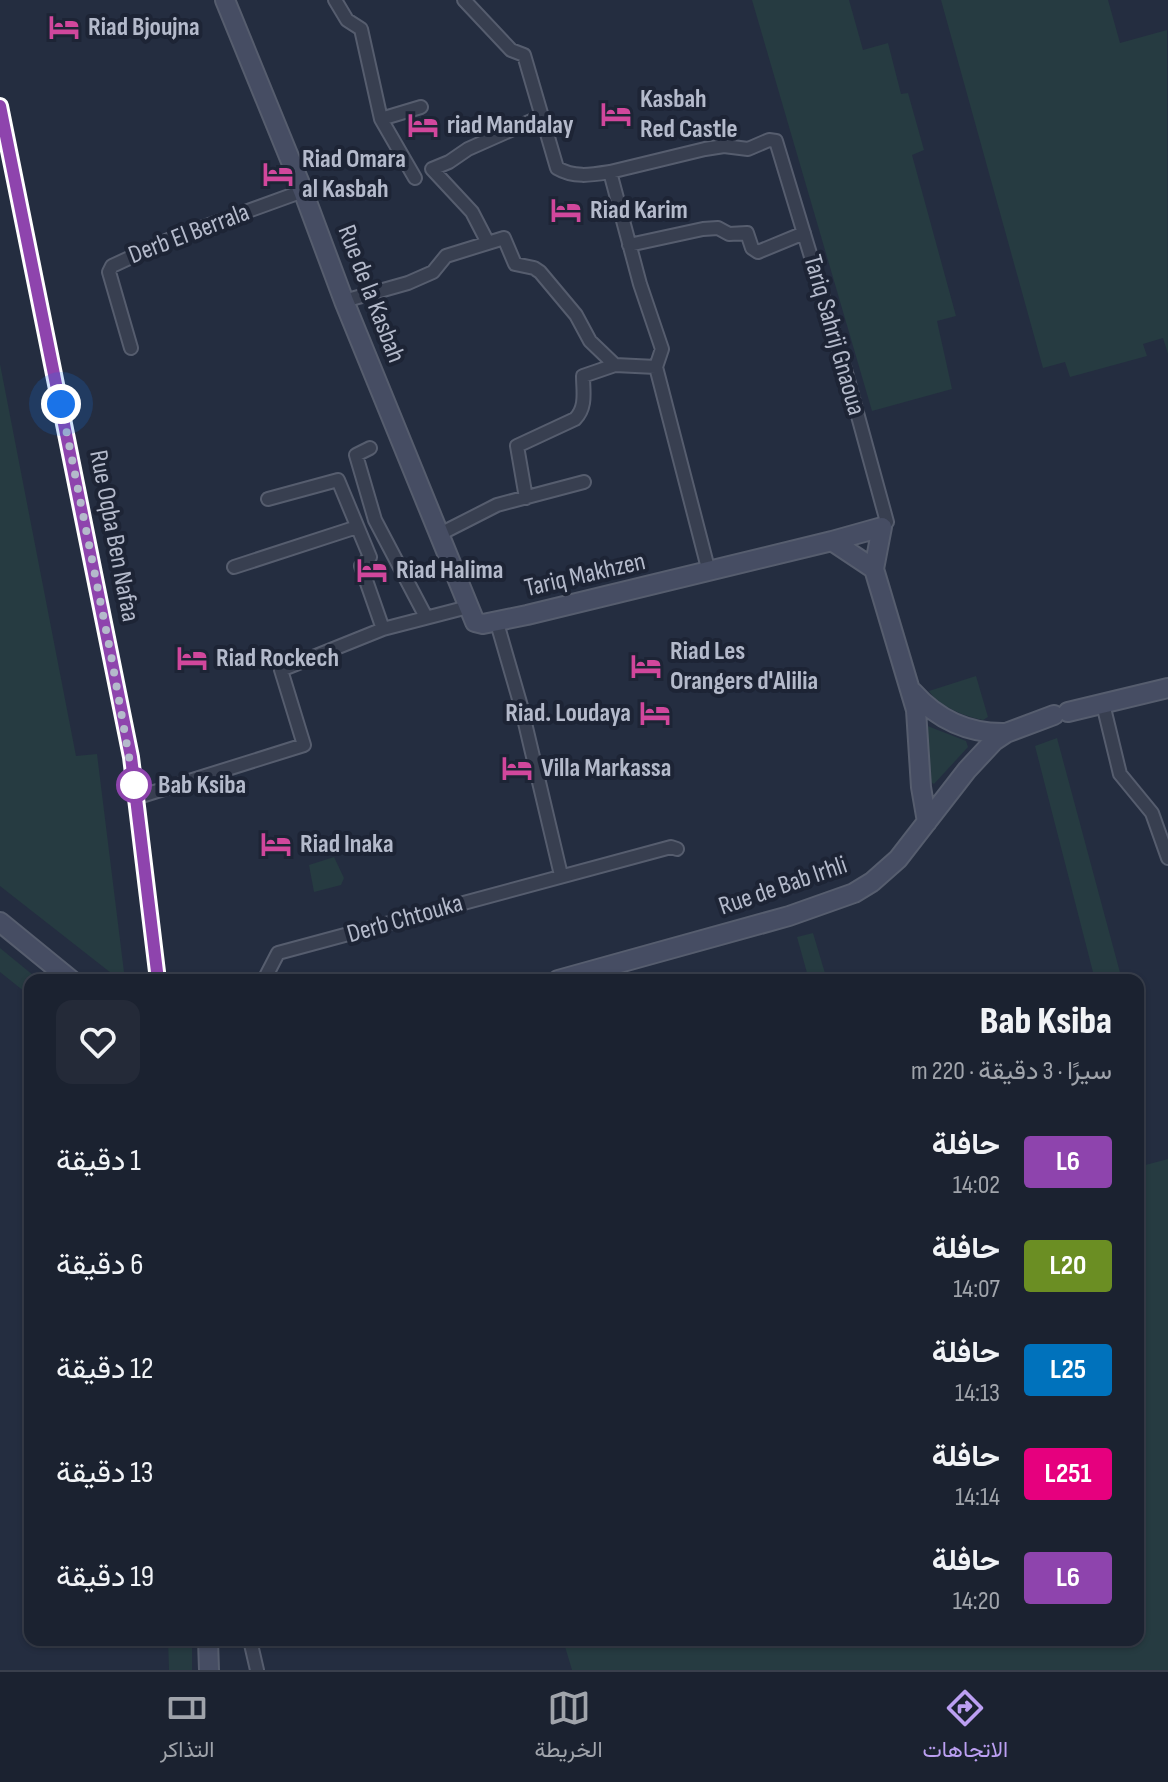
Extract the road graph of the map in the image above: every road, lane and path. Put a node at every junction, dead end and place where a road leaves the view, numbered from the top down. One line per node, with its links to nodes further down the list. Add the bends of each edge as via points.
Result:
1 (225, 0): 10 (street, Rue de la Kasbah)
2 (335, 0): 7 (street, via 347,20 361,29)
3 (464, 0): 6 (street, via 511,50 524,55)
4 (0, 106): 37 (street, Rue Oqba Ben Nafaa)
5 (421, 107): 7 (street)
6 (540, 117): 8 (street, via 557,168 585,175); 12 (street, via 432,169 472,212)
7 (381, 119): 9 (street)
8 (610, 172): 11 (street, Tariq Sahrij Gnaoua, via 717,146 748,149 776,141); 13 (street)
9 (415, 178)
10 (303, 191): 14 (street, Rue de la Kasbah); 15 (street, Derb El Berrala, via 112,266 109,272)
11 (804, 233): 13 (street, via 758,252 747,233 729,234 718,228); 23 (street, Tariq Sahrij Gnaoua, via 887,522)
12 (487, 241): 14 (street, via 446,256 433,272 408,283); 16 (street, via 504,238 515,264 540,272 590,341)
13 (629, 245): 17 (street, via 662,349)
14 (344, 301): 24 (street, Rue de la Kasbah)
15 (131, 348)
16 (615, 365): 17 (street); 20 (street, via 583,376 583,406 575,419 517,446)
17 (656, 367): 28 (street)
18 (370, 448): 30 (street, via 356,455 375,520)
19 (584, 482): 20 (street)
20 (526, 498): 24 (street, via 490,508)
21 (268, 499): 22 (street, via 338,480)
22 (357, 527): 26 (street); 32 (street, via 370,557 361,566)
23 (882, 527): 25 (street, Tariq Makhzen); 27 (street)
24 (440, 534): 29 (street, Rue de la Kasbah)
25 (832, 541): 27 (street); 28 (street, Tariq Makhzen)
26 (234, 567)
27 (874, 569): 34 (street)
28 (709, 572): 31 (street, Tariq Makhzen)
29 (468, 607): 30 (street); 31 (street, Tariq Makhzen, via 475,622)
30 (426, 617): 32 (street)
31 (497, 623): 41 (street)
32 (383, 629): 37 (street, via 281,670 304,745)
33 (1168, 688): 35 (street, Rue de Bab Irhli)
34 (911, 691): 36 (street, via 931,710 958,724); 38 (street)
35 (1103, 704): 36 (street, Rue de Bab Irhli); 40 (street, via 1120,774 1152,813)
36 (1006, 733): 38 (street, Rue de Bab Irhli, via 984,751)
37 (135, 798): 44 (street, Rue Oqba Ben Nafaa)
38 (927, 822): 46 (street, Rue de Bab Irhli, via 886,872 848,897)
39 (677, 849): 41 (street, Derb Chtouka)
40 (1168, 858)
41 (561, 875): 45 (street, Derb Chtouka, via 278,953)
42 (0, 922): 43 (street)
43 (64, 974)
44 (157, 974)
45 (267, 974)
46 (580, 974)
47 (208, 1646): 49 (street)
48 (251, 1646): 50 (street)
49 (209, 1670)
50 (257, 1670)

